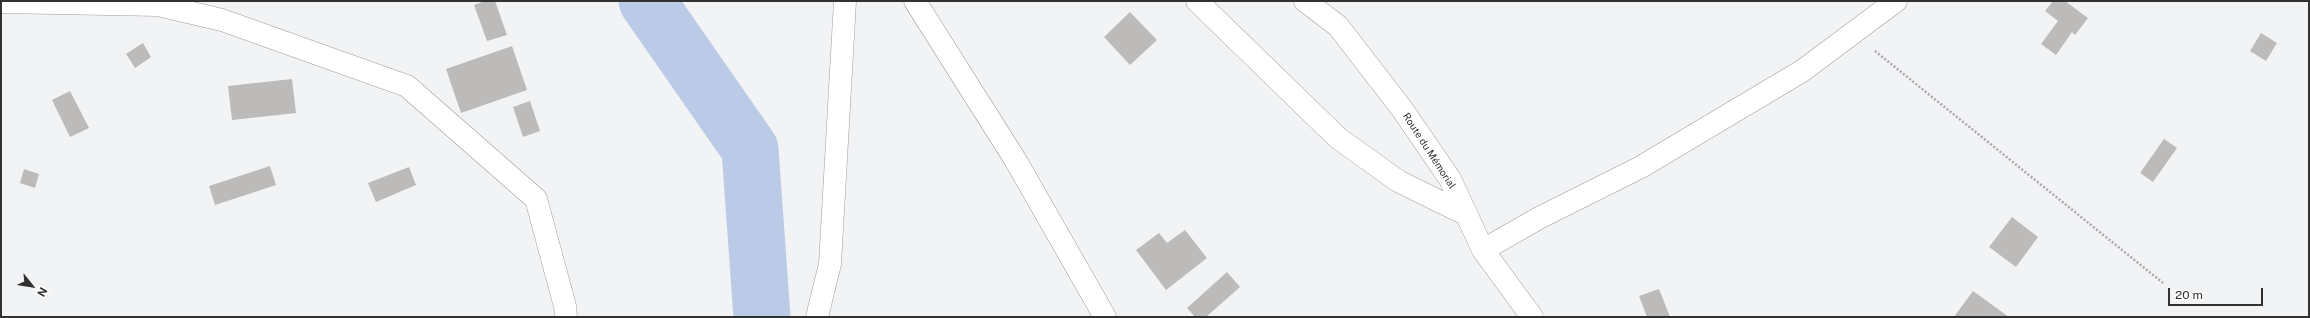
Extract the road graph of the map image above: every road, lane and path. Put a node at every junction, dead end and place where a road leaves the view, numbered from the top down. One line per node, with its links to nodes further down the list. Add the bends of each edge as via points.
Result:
1 (845, 1): 12 (street, via 830,264)
2 (915, 1): 13 (street, via 1016,161)
3 (1197, 1): 8 (street, via 1338,138 1398,181)
4 (1305, 1): 8 (street, Route du Mémorial, via 1338,26 1397,103 1450,179)
5 (1896, 1): 7 (street)
6 (1, 2): 11 (street, via 158,5 222,20 407,86 536,199)
7 (1853, 33): 9 (street, via 1802,71 1641,167 1539,218); 10 (path)
8 (1467, 215): 9 (street, Route du Mémorial)
9 (1483, 250): 14 (street, Route du Mémorial)
10 (2163, 284)
11 (566, 317)
12 (817, 317)
13 (1105, 317)
14 (1532, 317)

